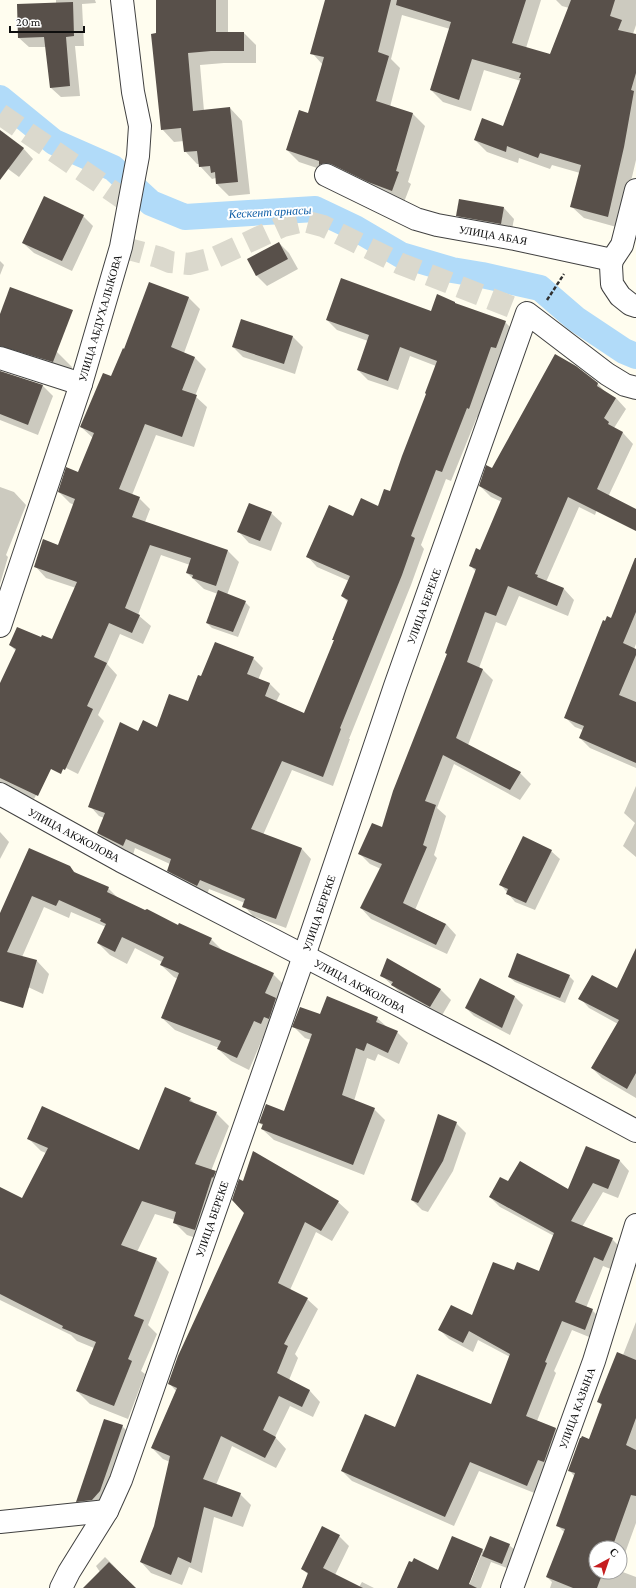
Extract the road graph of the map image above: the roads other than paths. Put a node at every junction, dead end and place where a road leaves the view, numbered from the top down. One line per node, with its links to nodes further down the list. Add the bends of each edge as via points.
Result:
1 (122, 0): 7 (street, УЛИЦА АБДУХАЛЫКОВА, via 133,92 140,126 138,156 121,246)
2 (326, 175): 4 (street, УЛИЦА АБАЯ, via 416,219)
3 (636, 190): 4 (street, via 622,245)
4 (612, 260): 5 (street, via 612,284 620,296)
5 (636, 306)
6 (0, 358): 7 (street)
7 (81, 384): 9 (street, УЛИЦА АБДУХАЛЫКОВА)
8 (636, 388): 11 (street, УЛИЦА БЕРЕКЕ, via 625,385 607,374 535,309 393,694)
9 (0, 626)
10 (0, 794): 11 (street, УЛИЦА АКЖОЛОВА)
11 (304, 956): 12 (street, УЛИЦА АКЖОЛОВА); 14 (street, УЛИЦА БЕРЕКЕ, via 122,1480)
12 (636, 1131)
13 (636, 1225): 17 (street, УЛИЦА КАЗЫНА, via 594,1361)
14 (107, 1511): 15 (street); 16 (street, УЛИЦА БЕРЕКЕ)
15 (0, 1522)
16 (61, 1588)
17 (512, 1588)

